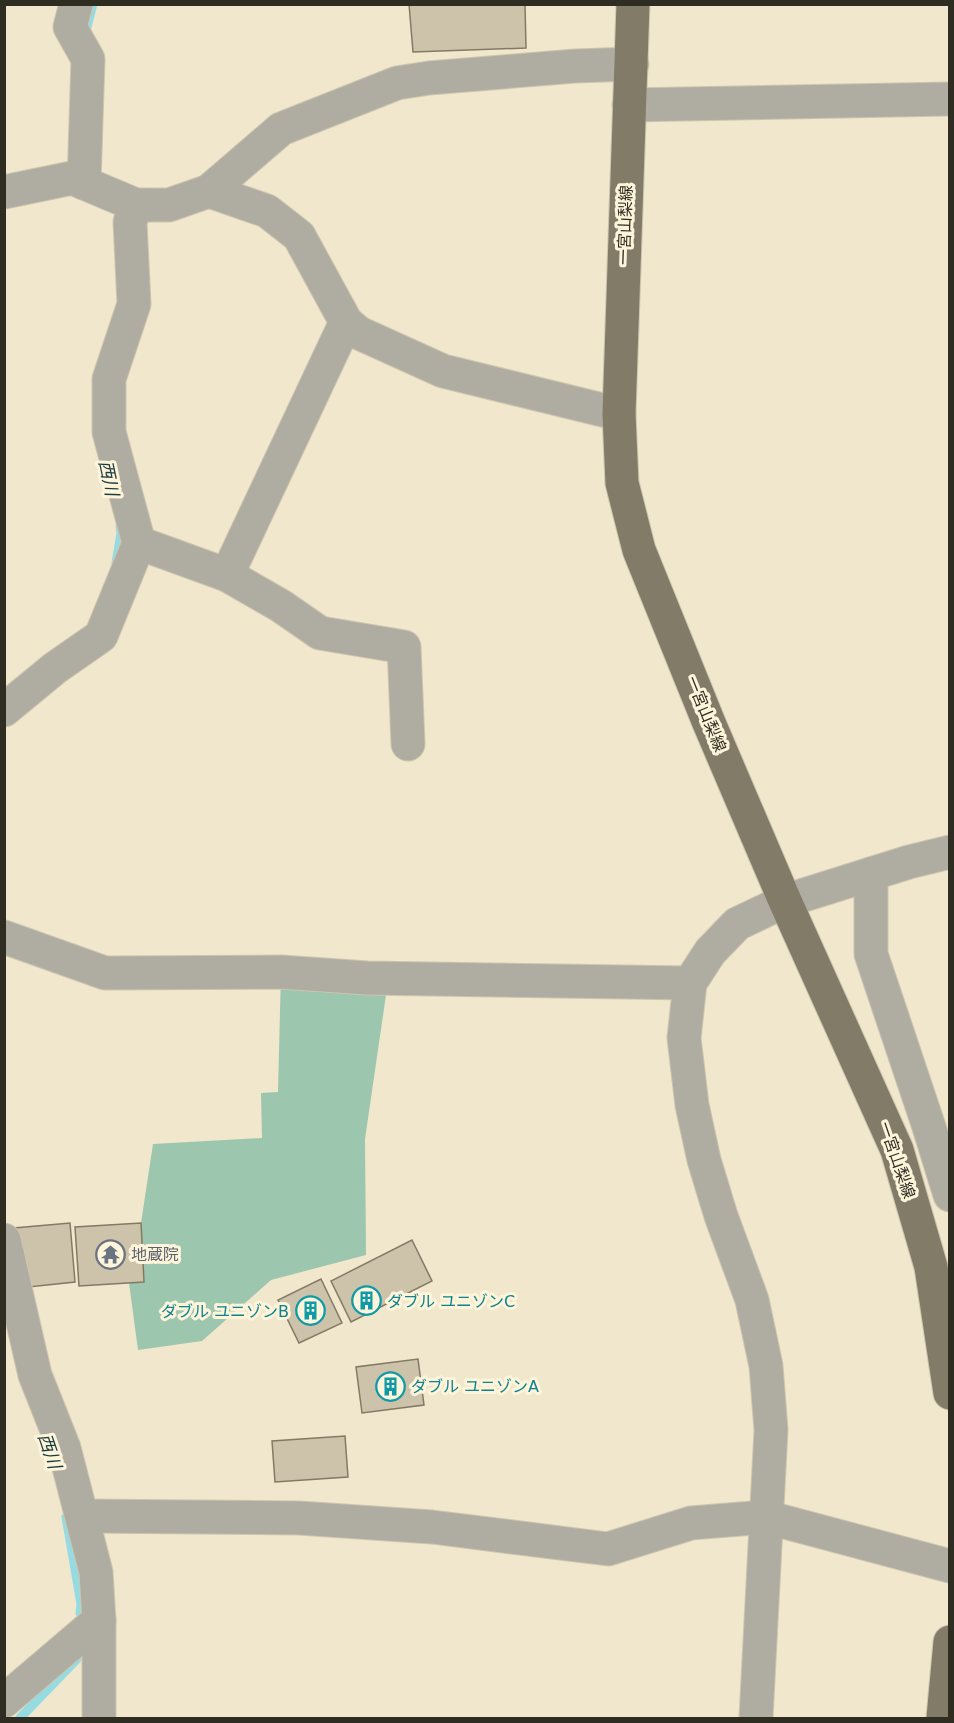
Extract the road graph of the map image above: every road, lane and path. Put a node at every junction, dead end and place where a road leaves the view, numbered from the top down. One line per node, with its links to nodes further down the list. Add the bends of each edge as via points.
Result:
1 (76, 4): 6 (street, via 70,27 88,59)
2 (633, 4): 3 (main road, 一宮山梨線)
3 (632, 64): 5 (main road, 一宮山梨線); 7 (street, via 397,83 281,129)
4 (950, 99): 5 (street)
5 (629, 105): 11 (main road, 一宮山梨線)
6 (84, 183): 8 (street, via 72,178); 9 (street)
7 (209, 191): 9 (street, via 169,205); 10 (street, via 267,211 299,236)
8 (4, 192)
9 (136, 205): 12 (street, via 130,222 134,304 109,379 109,432)
10 (346, 322): 11 (street, via 359,333 443,371); 13 (street)
11 (619, 414): 18 (main road, 一宮山梨線, via 622,483 639,550)
12 (139, 543): 13 (street); 14 (street, via 101,636)
13 (227, 575): 15 (street, via 320,633 404,647)
14 (4, 710)
15 (408, 744)
16 (950, 852): 17 (street)
17 (871, 874): 18 (street); 21 (street, via 871,954)
18 (785, 901): 20 (street, via 737,924 710,952); 23 (main road, 一宮山梨線, via 897,1150 931,1268)
19 (4, 937): 20 (street, via 105,973 281,972 368,978)
20 (690, 983): 25 (street, via 684,1038 692,1105 721,1216 752,1300 766,1366 771,1430)
21 (950, 1195)
22 (4, 1240): 24 (street, via 34,1375 64,1448)
23 (950, 1393)
24 (83, 1516): 25 (street, via 299,1518 432,1527 608,1549 691,1523); 27 (street, via 96,1572)
25 (766, 1517): 26 (street); 31 (street)
26 (950, 1566)
27 (99, 1620): 29 (street); 30 (street)
28 (950, 1642): 32 (main road)
29 (4, 1701)
30 (99, 1719)
31 (756, 1719)
32 (943, 1719)

